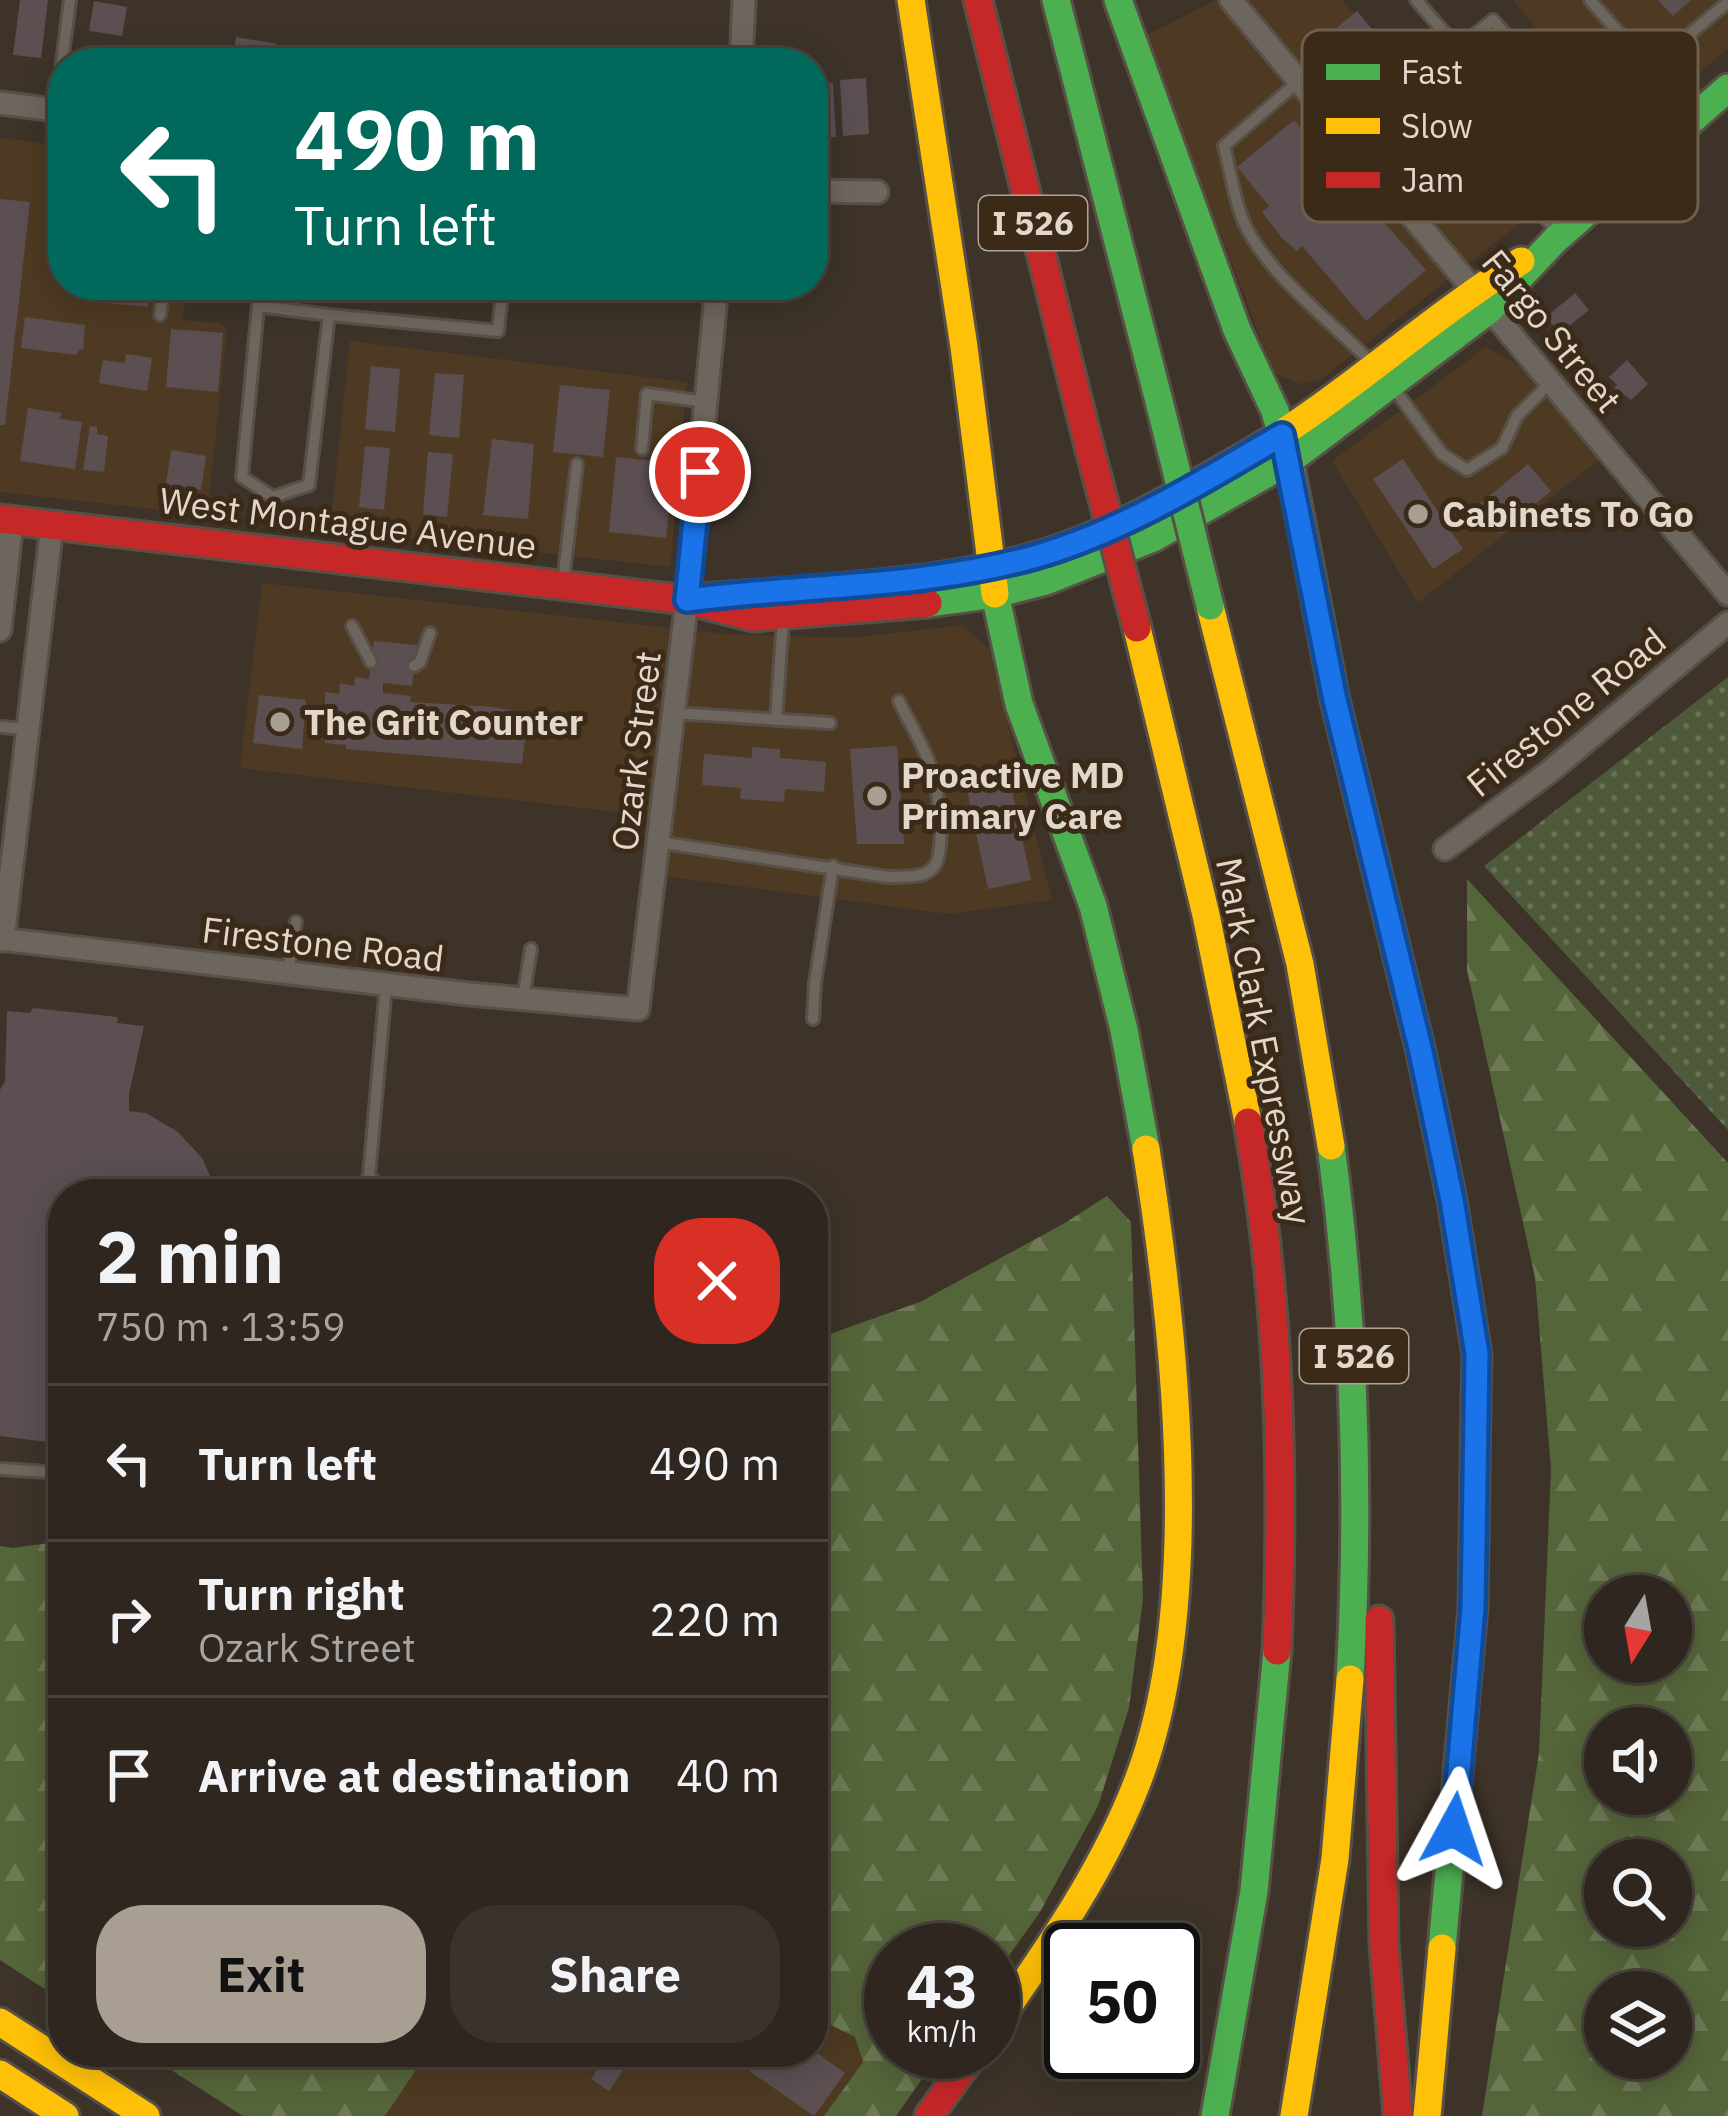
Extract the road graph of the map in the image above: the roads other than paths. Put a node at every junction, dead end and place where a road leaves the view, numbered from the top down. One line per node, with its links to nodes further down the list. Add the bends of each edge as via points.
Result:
1 (70, 0): 14 (lane)
2 (744, 0): 15 (street)
3 (910, 0): 42 (main road)
4 (977, 0): 85 (main road, Mark Clark Expressway / I 526, bridge, via 1137,628 1240,1072 1261,1203 1280,1493 1275,1708)
5 (1056, 0): 70 (main road, Mark Clark Expressway / I 526, bridge, via 1285,903)
6 (1118, 0): 38 (main road)
7 (1231, 0): 16 (street, Fargo Street)
8 (1416, 0): 11 (lane)
9 (1590, 0): 12 (lane)
10 (1728, 2): 13 (lane)
11 (1442, 30)
12 (1616, 30)
13 (1695, 30)
14 (66, 48)
15 (742, 48)
16 (1299, 81): 17 (street, Fargo Street); 34 (lane, via 1224,146 1238,200 1247,229 1279,271)
17 (1302, 85)
18 (1726, 93): 21 (main road, West Montague Avenue)
19 (0, 103): 20 (street)
20 (48, 109)
21 (1698, 115)
22 (828, 190): 23 (street)
23 (877, 192)
24 (1417, 222): 31 (street, Fargo Street)
25 (1546, 222): 27 (lane)
26 (1576, 222): 27 (main road, West Montague Avenue)
27 (1558, 238): 31 (main road, West Montague Avenue)
28 (162, 300): 32 (lane)
29 (501, 300): 33 (lane, via 497,331)
30 (716, 300): 36 (street, Ozark Street)
31 (1482, 300): 34 (main road, West Montague Avenue); 35 (street, Fargo Street)
32 (160, 315)
33 (329, 315): 33 (lane, via 258,306 242,477 273,497 309,485)
34 (1383, 376): 35 (lane, via 1442,454 1467,470 1502,448 1517,416); 38 (main road, West Montague Avenue)
35 (1550, 383): 44 (street, Fargo Street)
36 (706, 402): 37 (lane, via 647,394); 45 (street, Ozark Street)
37 (643, 448)
38 (1285, 448): 42 (main road, West Montague Avenue); 88 (main road, via 1335,700 1426,1073 1477,1354 1473,1608)
39 (577, 464): 43 (lane)
40 (6, 520): 41 (main road, West Montague Avenue); 49 (street)
41 (52, 525): 43 (main road, West Montague Avenue); 58 (street)
42 (993, 581): 45 (main road, West Montague Avenue); 46 (main road, West Montague Avenue); 76 (main road, via 1010,675 1091,900 1129,1038 1168,1302 1178,1484 1174,1623 1153,1736 1118,1826)
43 (563, 585): 45 (main road, West Montague Avenue)
44 (1728, 594)
45 (687, 600): 46 (main road, West Montague Avenue, via 753,617); 54 (street, Ozark Street)
46 (784, 616): 55 (lane)
47 (1728, 623): 60 (street, Firestone Road)
48 (352, 626): 51 (lane)
49 (0, 630)
50 (430, 634): 52 (lane)
51 (371, 662)
52 (414, 666)
53 (899, 701): 61 (lane, via 931,768 939,859 920,876)
54 (673, 713): 55 (lane); 59 (street, Ozark Street)
55 (776, 720): 56 (lane)
56 (830, 723)
57 (0, 727): 58 (lane)
58 (29, 730): 63 (street)
59 (658, 842): 61 (lane); 68 (street, Ozark Street)
60 (1444, 849)
61 (833, 866): 69 (lane)
62 (296, 922): 65 (lane)
63 (2, 939): 65 (street, Firestone Road)
64 (531, 950): 67 (lane)
65 (288, 972): 66 (street, Firestone Road)
66 (386, 984): 67 (street, Firestone Road); 71 (lane)
67 (523, 999): 68 (street, Firestone Road)
68 (638, 1009)
69 (813, 1019)
70 (1334, 1161): 86 (main road, Mark Clark Expressway / I 526, via 1356,1387 1357,1509 1336,1855); 87 (main road, via 1359,1250 1374,1376 1384,1945)
71 (369, 1176): 72 (lane); 73 (lane)
72 (367, 1179)
73 (372, 1179)
74 (0, 1469): 75 (lane)
75 (48, 1472)
76 (1020, 1988)
77 (0, 2022): 78 (main road)
78 (48, 2052)
79 (71, 2067): 83 (main road)
80 (0, 2074): 82 (main road)
81 (956, 2079): 84 (main road)
82 (65, 2116)
83 (146, 2116)
84 (929, 2116)
85 (1215, 2116)
86 (1294, 2116)
87 (1398, 2116)
88 (1426, 2116)

